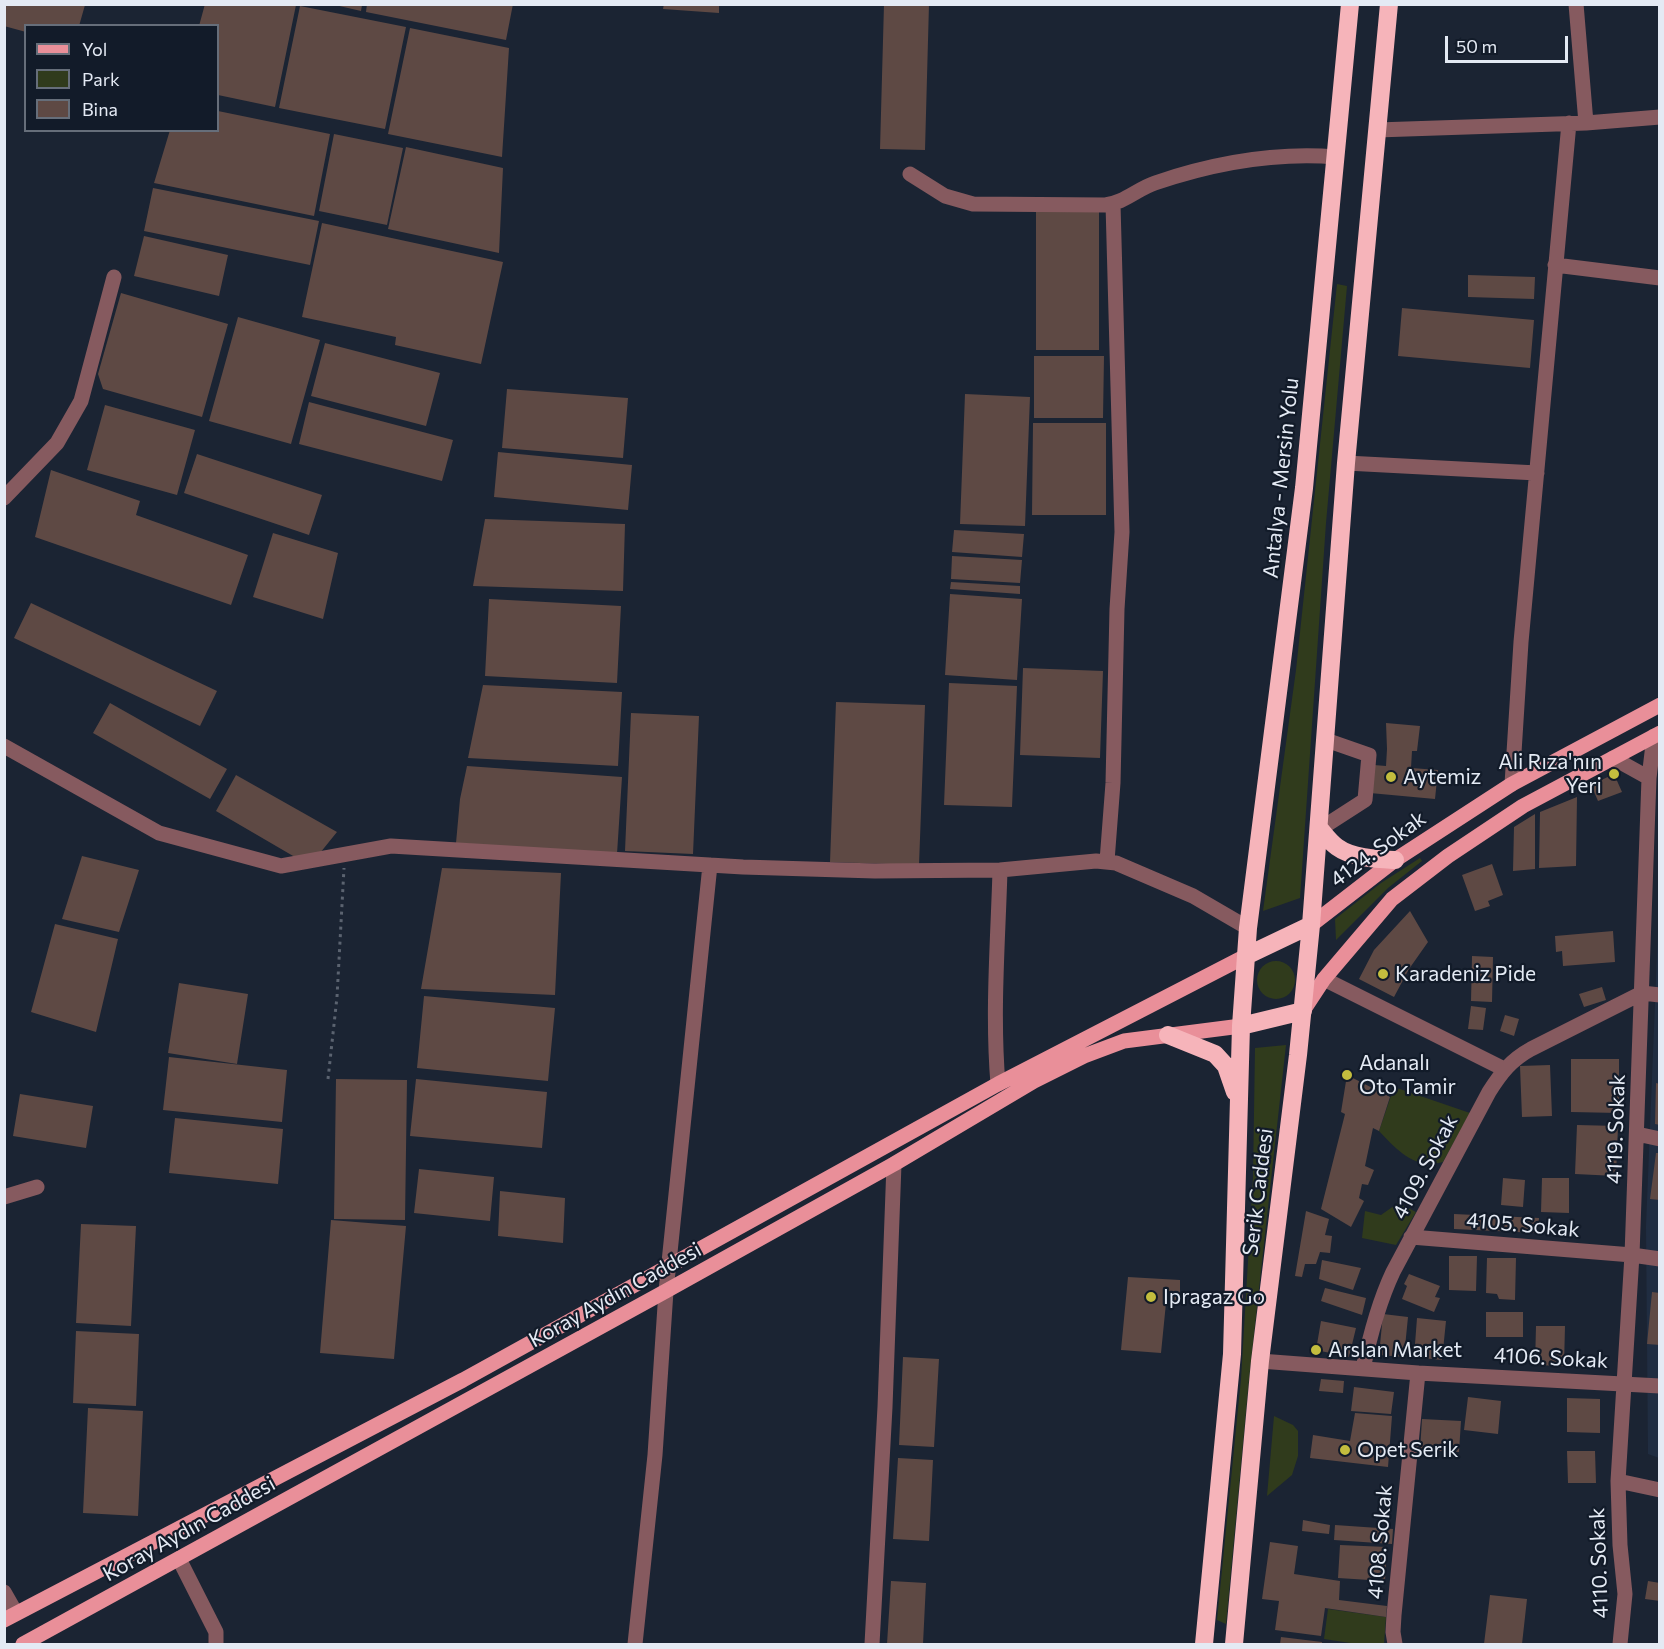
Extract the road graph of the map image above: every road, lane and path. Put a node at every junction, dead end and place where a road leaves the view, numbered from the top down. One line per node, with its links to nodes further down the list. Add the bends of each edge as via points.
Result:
1 (1350, 4): 8 (highway, Antalya - Mersin Yolu)
2 (1389, 4): 7 (highway)
3 (1576, 4): 6 (street)
4 (1659, 117): 6 (street)
5 (1569, 123): 6 (street); 7 (street); 11 (street)
6 (1586, 123)
7 (1377, 130): 14 (highway)
8 (1336, 157): 10 (street, via 1289,155 1241,160 1153,183); 32 (highway, Antalya - Mersin Yolu, via 1304,488)
9 (910, 174): 10 (street, via 945,196 973,204)
10 (1113, 204): 27 (street, via 1122,532)
11 (1555, 265): 13 (street); 15 (street)
12 (114, 277): 16 (street, via 81,401 57,443)
13 (1659, 278)
14 (1347, 463): 15 (street); 19 (highway)
15 (1536, 473): 23 (street)
16 (4, 498)
17 (1659, 705): 23 (main road, 4124. Sokak)
18 (1657, 735): 21 (main road); 22 (street, 4119. Sokak)
19 (1326, 740): 24 (highway); 24 (street, via 1369,755 1365,801)
20 (4, 746): 25 (street, via 159,833 281,866)
21 (1613, 758): 22 (street); 34 (main road, via 1523,806 1439,864 1392,900)
22 (1649, 778): 30 (street, 4119. Sokak)
23 (1512, 783): 26 (main road, 4124. Sokak)
24 (1320, 828): 26 (highway, via 1336,847 1347,852); 31 (highway)
25 (345, 855): 28 (street, via 391,846); 41 (path)
26 (1395, 860): 31 (main road, 4124. Sokak)
27 (1107, 861): 29 (street); 32 (street, via 1193,896)
28 (710, 865): 29 (street, via 875,871); 52 (street)
29 (1000, 870): 42 (street)
30 (1653, 883): 35 (street, 4119. Sokak)
31 (1311, 925): 33 (highway); 37 (highway, Serik Caddesi)
32 (1248, 928): 33 (highway, Antalya - Mersin Yolu)
33 (1246, 956): 38 (highway, Serik Caddesi); 42 (main road)
34 (1324, 979): 37 (main road); 40 (street)
35 (1642, 993): 36 (street); 40 (street, 4109. Sokak, via 1531,1049); 44 (street, 4119. Sokak)
36 (1659, 995)
37 (1303, 1011): 38 (highway); 54 (highway, Serik Caddesi)
38 (1241, 1026): 39 (main road, Koray Aydın Caddesi); 43 (highway, Serik Caddesi)
39 (1168, 1035): 43 (highway, via 1215,1054 1226,1066); 46 (main road, Koray Aydın Caddesi, via 1124,1041 1084,1056)
40 (1504, 1069): 49 (street, 4109. Sokak)
41 (328, 1078)
42 (998, 1084): 52 (main road)
43 (1239, 1102): 68 (highway, Serik Caddesi, via 1232,1354)
44 (1637, 1134): 45 (street); 50 (street, 4119. Sokak)
45 (1659, 1138)
46 (894, 1164): 53 (main road, Koray Aydın Caddesi); 67 (street)
47 (38, 1186): 48 (street)
48 (4, 1197)
49 (1411, 1237): 50 (street, 4105. Sokak); 55 (street, 4109. Sokak, via 1382,1296)
50 (1632, 1255): 51 (street, 4105. Sokak); 57 (street, 4119. Sokak)
51 (1659, 1259)
52 (669, 1265): 53 (street); 63 (main road, via 463,1380)
53 (666, 1291): 61 (main road, Koray Aydın Caddesi); 66 (street, via 655,1455)
54 (1260, 1360): 55 (street, 4106. Sokak); 69 (highway, Serik Caddesi)
55 (1363, 1369): 56 (street, 4106. Sokak)
56 (1418, 1373): 57 (street, 4106. Sokak); 70 (street, 4108. Sokak, via 1394,1615)
57 (1624, 1383): 58 (street, 4106. Sokak); 59 (street, 4119. Sokak)
58 (1659, 1386)
59 (1618, 1481): 60 (street); 71 (street, 4110. Sokak, via 1625,1594)
60 (1659, 1490)
61 (180, 1559): 64 (main road, Koray Aydın Caddesi); 65 (street, via 216,1632)
62 (4, 1592): 63 (street)
63 (10, 1616)
64 (23, 1644)
65 (216, 1644)
66 (634, 1644)
67 (872, 1644)
68 (1204, 1644)
69 (1234, 1644)
70 (1395, 1644)
71 (1620, 1644)

